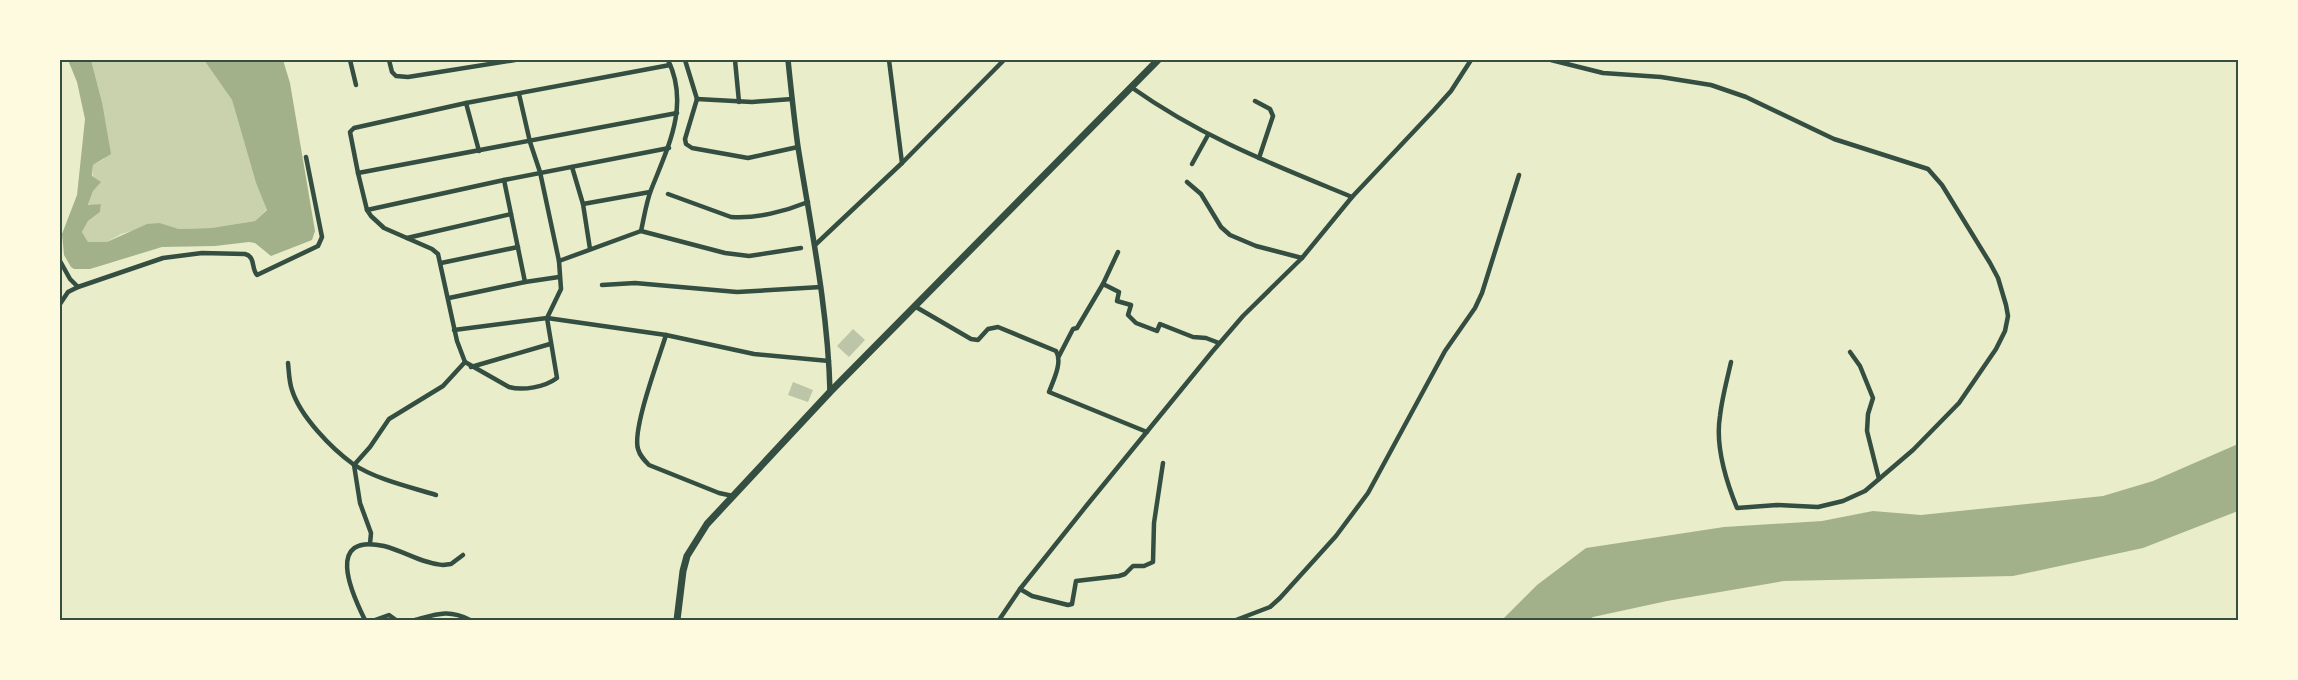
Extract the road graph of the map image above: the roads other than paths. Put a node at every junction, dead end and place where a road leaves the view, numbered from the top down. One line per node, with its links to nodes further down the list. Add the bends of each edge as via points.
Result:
1 (350, 60): 14 (street)
2 (389, 60): 3 (street, via 396,76 408,77)
3 (516, 60)
4 (668, 60): 13 (street)
5 (684, 60): 17 (street)
6 (734, 60): 20 (street)
7 (788, 60): 18 (street)
8 (889, 60): 30 (street)
9 (1004, 60): 30 (street)
10 (1158, 60): 15 (main road)
11 (1471, 60): 40 (street, via 1451,91)
12 (1551, 60): 83 (street, via 1603,74 1661,77 1711,85 1746,97 1834,139 1916,164 1939,181 1990,262 2003,291 2007,324 1996,349 1954,409)
13 (670, 66): 16 (street); 22 (street, via 678,91)
14 (356, 85)
15 (1131, 87): 23 (street); 66 (main road)
16 (519, 94): 21 (street); 24 (street)
17 (697, 99): 20 (street); 25 (street, via 685,139 692,148 748,158)
18 (792, 99): 20 (street); 25 (street)
19 (1254, 101): 29 (street, via 1270,109 1273,116)
20 (739, 102)
21 (466, 103): 27 (street); 34 (street, via 352,129)
22 (677, 113): 24 (street); 26 (street)
23 (1208, 135): 29 (street); 31 (street)
24 (530, 142): 27 (street); 33 (street)
25 (798, 147): 41 (street)
26 (669, 148): 32 (street); 38 (street)
27 (479, 151): 34 (street)
28 (306, 157): 60 (street, via 322,237 318,246 258,275 250,255 202,253 164,258)
29 (1259, 158): 40 (street)
30 (902, 163): 47 (street)
31 (1192, 164)
32 (572, 167): 33 (street); 42 (street)
33 (540, 172): 36 (street); 54 (street)
34 (358, 173): 43 (street)
35 (1519, 175): 96 (street, via 1482,293 1445,351 1368,492 1336,536 1280,598 1270,606)
36 (504, 180): 43 (street); 44 (street)
37 (1187, 182): 52 (street, via 1201,194 1221,227 1230,235 1256,246)
38 (650, 192): 42 (street); 45 (street)
39 (668, 194): 41 (street, via 742,218 794,208)
40 (1352, 197): 52 (street)
41 (808, 202): 47 (street)
42 (583, 204): 50 (street)
43 (367, 210): 46 (street, via 384,228)
44 (511, 214): 46 (street); 48 (street)
45 (641, 231): 49 (street, via 749,256); 50 (street)
46 (407, 238): 55 (street, via 432,248)
47 (815, 245): 61 (street)
48 (518, 246): 55 (street); 57 (street)
49 (801, 248)
50 (590, 249): 54 (street)
51 (1118, 252): 58 (street)
52 (1302, 258): 70 (street)
53 (60, 261): 60 (street)
54 (558, 261): 56 (street)
55 (442, 263): 64 (street)
56 (559, 277): 57 (street); 67 (street, via 559,296)
57 (525, 282): 64 (street)
58 (1103, 284): 70 (street, via 1119,292 1117,301 1131,305 1128,315 1136,322 1157,331 1160,324 1165,325 1183,334); 73 (street)
59 (602, 285): 61 (street, via 635,282 737,292)
60 (78, 287): 62 (street)
61 (822, 287): 74 (street)
62 (68, 292): 63 (street); 65 (street)
63 (60, 295)
64 (449, 298): 68 (street)
65 (60, 304)
66 (916, 307): 73 (street, via 971,339 978,340 988,329 998,327 1056,351); 79 (main road)
67 (546, 318): 68 (street); 69 (street); 71 (street)
68 (454, 330): 75 (street)
69 (666, 335): 74 (street, via 754,354); 85 (street, via 639,426 638,448 649,465)
70 (1219, 343): 80 (street)
71 (550, 344): 78 (street); 78 (street, via 557,378 552,381 516,389)
72 (1850, 352): 83 (street, via 1860,366 1873,398 1867,431)
73 (1059, 356): 80 (street, via 1049,392)
74 (830, 361): 79 (street)
75 (465, 362): 78 (street); 82 (street, via 443,386 389,420)
76 (1731, 362): 83 (street, via 1719,418 1719,437 1737,508 1818,507 1855,497)
77 (288, 363): 82 (street, via 291,388 304,412 326,441)
78 (471, 367)
79 (830, 392): 85 (main road)
80 (1147, 432): 88 (street)
81 (1163, 463): 88 (street, via 1154,523 1153,562 1150,565 1134,566 1125,574 1110,578 1076,581 1072,604 1032,596)
82 (354, 465): 84 (street); 86 (street, via 360,503 371,533)
83 (1879, 479)
84 (436, 495)
85 (734, 496): 94 (main road, via 707,524 688,556)
86 (370, 544): 87 (street, via 438,565 451,564); 89 (street, via 349,552 346,563 347,576)
87 (463, 555)
88 (1020, 589): 95 (street)
89 (365, 620)
90 (375, 620): 91 (street, via 390,615)
91 (396, 620)
92 (415, 620): 93 (street, via 446,613 457,613)
93 (470, 620)
94 (677, 620)
95 (1000, 620)
96 (1236, 620)

